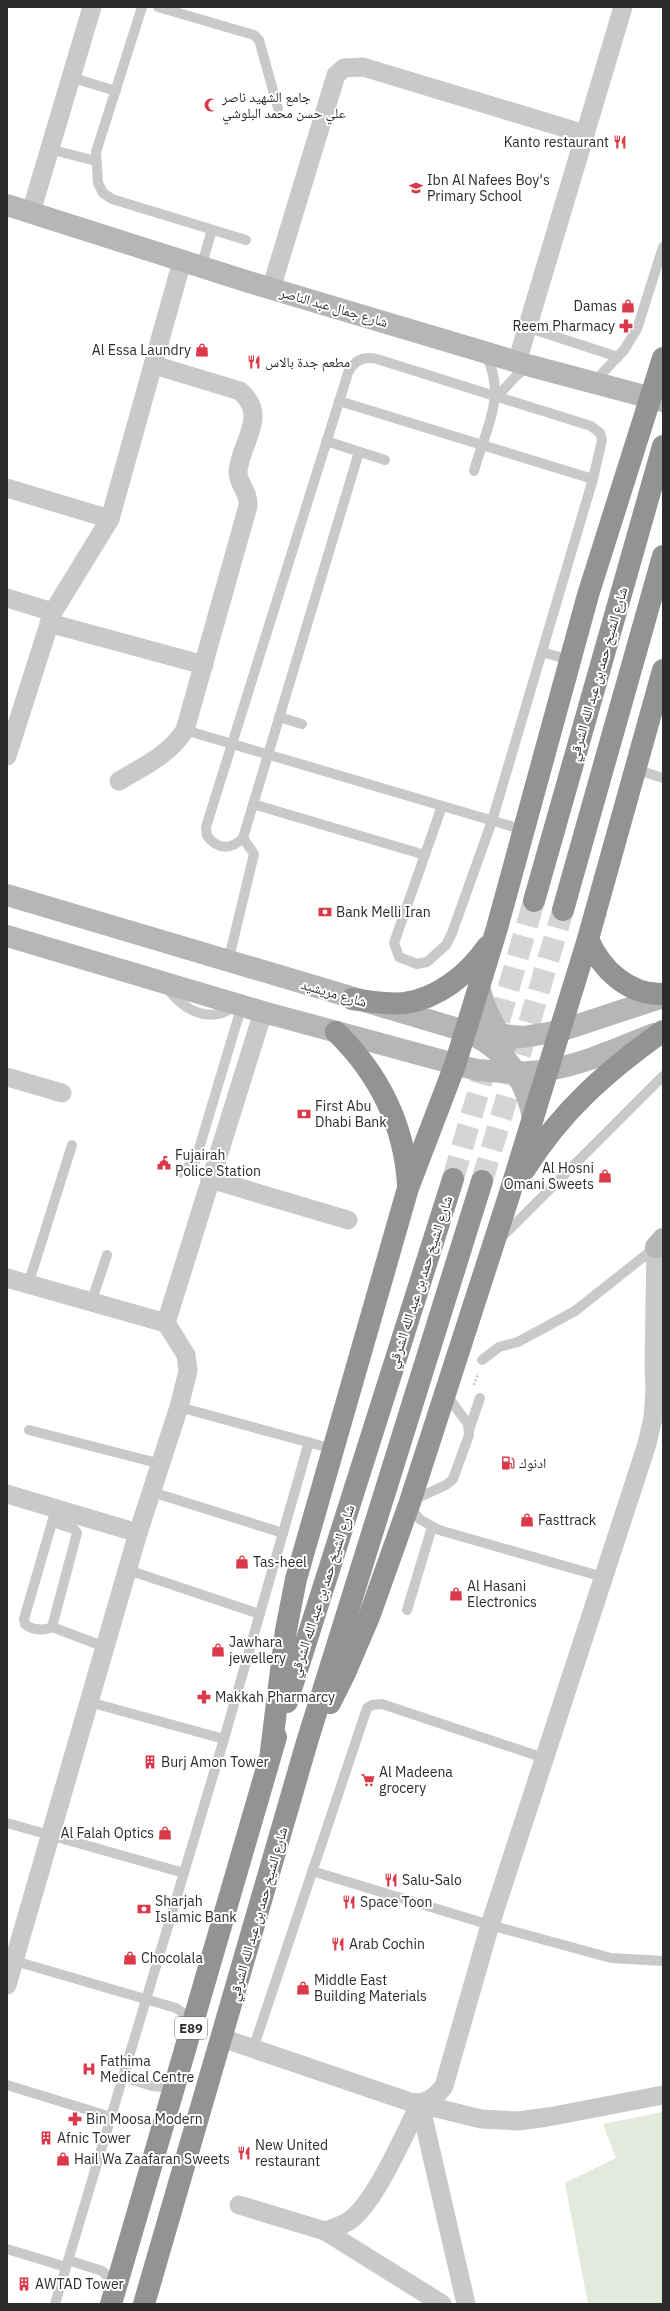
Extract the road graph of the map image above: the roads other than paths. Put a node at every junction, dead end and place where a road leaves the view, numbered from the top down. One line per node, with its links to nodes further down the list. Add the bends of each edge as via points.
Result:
1 (92, 7): 5 (street)
2 (142, 7): 6 (lane)
3 (158, 7): 7 (lane, via 254,35 260,40)
4 (623, 7): 8 (street)
5 (70, 77): 6 (lane); 9 (street)
6 (116, 91): 10 (lane, via 96,152)
7 (278, 108)
8 (584, 134): 17 (street, via 363,67 344,68 336,75); 18 (street)
9 (49, 149): 10 (lane); 12 (street)
10 (96, 161): 13 (lane, via 98,183 103,193 112,199)
11 (7, 205): 12 (main road, شارع جمال عبد الناصر)
12 (31, 212): 16 (main road, شارع جمال عبد الناصر)
13 (212, 230): 14 (lane); 16 (lane)
14 (246, 240)
15 (663, 247): 20 (lane, via 640,321 631,340)
16 (191, 264): 17 (main road, شارع جمال عبد الناصر); 23 (street)
17 (271, 289): 19 (main road, شارع جمال عبد الناصر)
18 (526, 327): 20 (lane); 22 (street)
19 (484, 352): 22 (main road, شارع جمال عبد الناصر); 25 (lane, via 492,369)
20 (618, 357): 24 (lane)
21 (663, 358): 26 (highway)
22 (524, 364): 24 (main road, شارع جمال عبد الناصر); 25 (lane)
23 (154, 366): 36 (street); 42 (street, via 240,391 249,399 254,409 253,421 238,471 240,482 247,492 248,506)
24 (594, 382): 26 (main road, شارع جمال عبد الناصر)
25 (496, 397): 27 (lane, via 371,358 358,360 350,368); 29 (lane); 34 (lane, via 596,429 602,446)
26 (656, 399): 41 (highway, via 588,595)
27 (339, 401): 28 (lane); 29 (lane)
28 (326, 441): 31 (lane); 47 (lane)
29 (482, 445): 33 (lane); 34 (lane)
30 (663, 446): 60 (highway, شارع الشيخ حمد بن عبد الله الشرقي)
31 (358, 452): 32 (lane); 44 (lane)
32 (385, 460)
33 (474, 471)
34 (593, 479): 40 (lane)
35 (7, 488): 36 (street)
36 (110, 519): 39 (street)
37 (663, 556): 61 (highway)
38 (7, 598): 39 (street)
39 (51, 618): 42 (street); 49 (street)
40 (542, 652): 41 (lane); 55 (lane)
41 (570, 660): 56 (highway)
42 (204, 665): 46 (street)
43 (663, 670): 50 (highway)
44 (279, 717): 45 (lane); 48 (lane)
45 (302, 724)
46 (185, 730): 47 (lane); 52 (street, via 176,744 164,755)
47 (233, 744): 48 (lane); 57 (lane, via 205,831 210,841 227,847 235,846)
48 (268, 755): 53 (lane); 54 (lane)
49 (7, 756)
50 (635, 769): 51 (lane); 64 (highway)
51 (663, 778)
52 (119, 781)
53 (253, 804): 57 (lane); 58 (lane)
54 (442, 806): 55 (lane); 58 (lane)
55 (492, 821): 56 (lane); 58 (lane, via 446,946 427,962 417,964 399,957 394,944)
56 (524, 830): 62 (highway)
57 (243, 838): 65 (lane, via 254,854)
58 (425, 855)
59 (7, 895): 65 (main road, شارع مريشيد)
60 (534, 902)
61 (563, 910)
62 (497, 928): 66 (highway); 68 (highway, via 472,966 437,992 405,1003)
63 (7, 936): 69 (main road)
64 (588, 939): 67 (highway, via 601,963 621,982); 72 (highway)
65 (228, 962): 68 (main road, شارع مريشيد)
66 (480, 986): 71 (highway); 75 (main road, via 486,1012)
67 (663, 996): 72 (main road, شارع مريشيد)
68 (352, 999): 71 (main road, شارع مريشيد)
69 (235, 1003): 70 (main road); 84 (lane, via 195,1162)
70 (263, 1012): 74 (main road); 85 (street)
71 (465, 1031): 75 (main road, شارع مريشيد); 76 (highway); 78 (main road, via 494,1048)
72 (560, 1031): 75 (main road, شارع مريشيد, via 523,1037); 77 (highway)
73 (663, 1031): 77 (main road); 89 (highway, via 611,1069 571,1108 536,1151)
74 (336, 1032): 76 (main road); 88 (highway, via 366,1065 385,1097 403,1144)
75 (500, 1035): 77 (main road, via 526,1060)
76 (455, 1065): 78 (main road, via 484,1071); 88 (highway)
77 (548, 1070): 78 (main road); 82 (highway)
78 (516, 1072): 82 (main road, via 530,1102)
79 (663, 1076): 92 (lane)
80 (7, 1077): 81 (street)
81 (62, 1093)
82 (533, 1118): 89 (highway)
83 (72, 1146): 95 (lane)
84 (179, 1173)
85 (210, 1179): 90 (street); 97 (street)
86 (453, 1179): 125 (highway, شارع الشيخ حمد بن عبد الله الشرقي)
87 (482, 1181): 124 (highway, شارع الشيخ حمد بن عبد الله الشرقي)
88 (408, 1188): 107 (highway)
89 (508, 1199): 92 (highway)
90 (348, 1220)
91 (660, 1243): 98 (lane, via 575,1311 518,1342 499,1347); 99 (street)
92 (492, 1247): 100 (highway)
93 (107, 1255): 96 (lane)
94 (7, 1278): 95 (street)
95 (28, 1285): 96 (street)
96 (91, 1303): 97 (street)
97 (166, 1323): 102 (street, via 186,1355 188,1371)
98 (482, 1360)
99 (658, 1365): 106 (street, via 653,1418)
100 (445, 1393): 104 (lane, via 468,1424); 111 (highway)
101 (480, 1398): 104 (lane)
102 (180, 1406): 105 (lane); 108 (street)
103 (29, 1430): 108 (lane)
104 (469, 1430): 111 (lane, via 453,1479)
105 (309, 1442): 107 (lane); 115 (lane)
106 (655, 1443): 117 (street)
107 (333, 1449): 125 (highway, via 290,1604)
108 (161, 1464): 109 (street)
109 (152, 1492): 114 (street); 115 (lane)
110 (7, 1494): 112 (street)
111 (409, 1505): 113 (lane); 124 (highway, via 358,1645 331,1701)
112 (54, 1516): 114 (street); 120 (lane, via 77,1533); 120 (lane, via 24,1619 29,1628 47,1629)
113 (432, 1527): 117 (lane); 118 (lane)
114 (138, 1533): 116 (street)
115 (283, 1533): 119 (lane)
116 (128, 1570): 119 (lane); 121 (street)
117 (603, 1577): 126 (street)
118 (406, 1610)
119 (260, 1614): 123 (lane)
120 (52, 1626): 121 (lane)
121 (105, 1647): 122 (street)
122 (89, 1702): 123 (lane); 128 (street)
123 (224, 1739): 130 (lane)
124 (307, 1742): 137 (highway, شارع الشيخ حمد بن عبد الله الشرقي)
125 (271, 1751): 136 (highway, شارع الشيخ حمد بن عبد الله الشرقي / E89)
126 (544, 1758): 129 (lane, via 382,1704 372,1705 364,1714); 131 (street)
127 (7, 1823): 128 (lane)
128 (52, 1834): 130 (lane); 132 (street)
129 (312, 1871): 131 (lane); 138 (lane)
130 (184, 1874): 135 (lane)
131 (490, 1925): 133 (lane, via 611,1958); 143 (street, via 444,2086 438,2095)
132 (15, 1960): 134 (street); 135 (lane)
133 (663, 1961)
134 (7, 1986)
135 (146, 1999): 136 (lane, via 176,2008); 139 (lane)
136 (193, 2020): 141 (highway, شارع الشيخ حمد بن عبد الله الشرقي / E89)
137 (222, 2038): 138 (street); 151 (highway, شارع الشيخ حمد بن عبد الله الشرقي)
138 (253, 2049): 143 (street)
139 (123, 2076): 141 (lane, via 152,2086); 144 (lane)
140 (7, 2085): 144 (lane)
141 (173, 2088): 149 (highway, شارع الشيخ حمد بن عبد الله الشرقي / E89)
142 (663, 2096): 143 (street, via 548,2117 508,2121 481,2119)
143 (420, 2104): 146 (street, via 363,2208 340,2227); 153 (street)
144 (111, 2117): 148 (lane)
145 (239, 2205): 146 (street)
146 (325, 2231): 152 (street)
147 (7, 2249): 148 (lane)
148 (67, 2264): 149 (lane, via 102,2271); 150 (lane)
149 (114, 2294)
150 (55, 2304)
151 (144, 2304)
152 (442, 2304)
153 (466, 2304)

